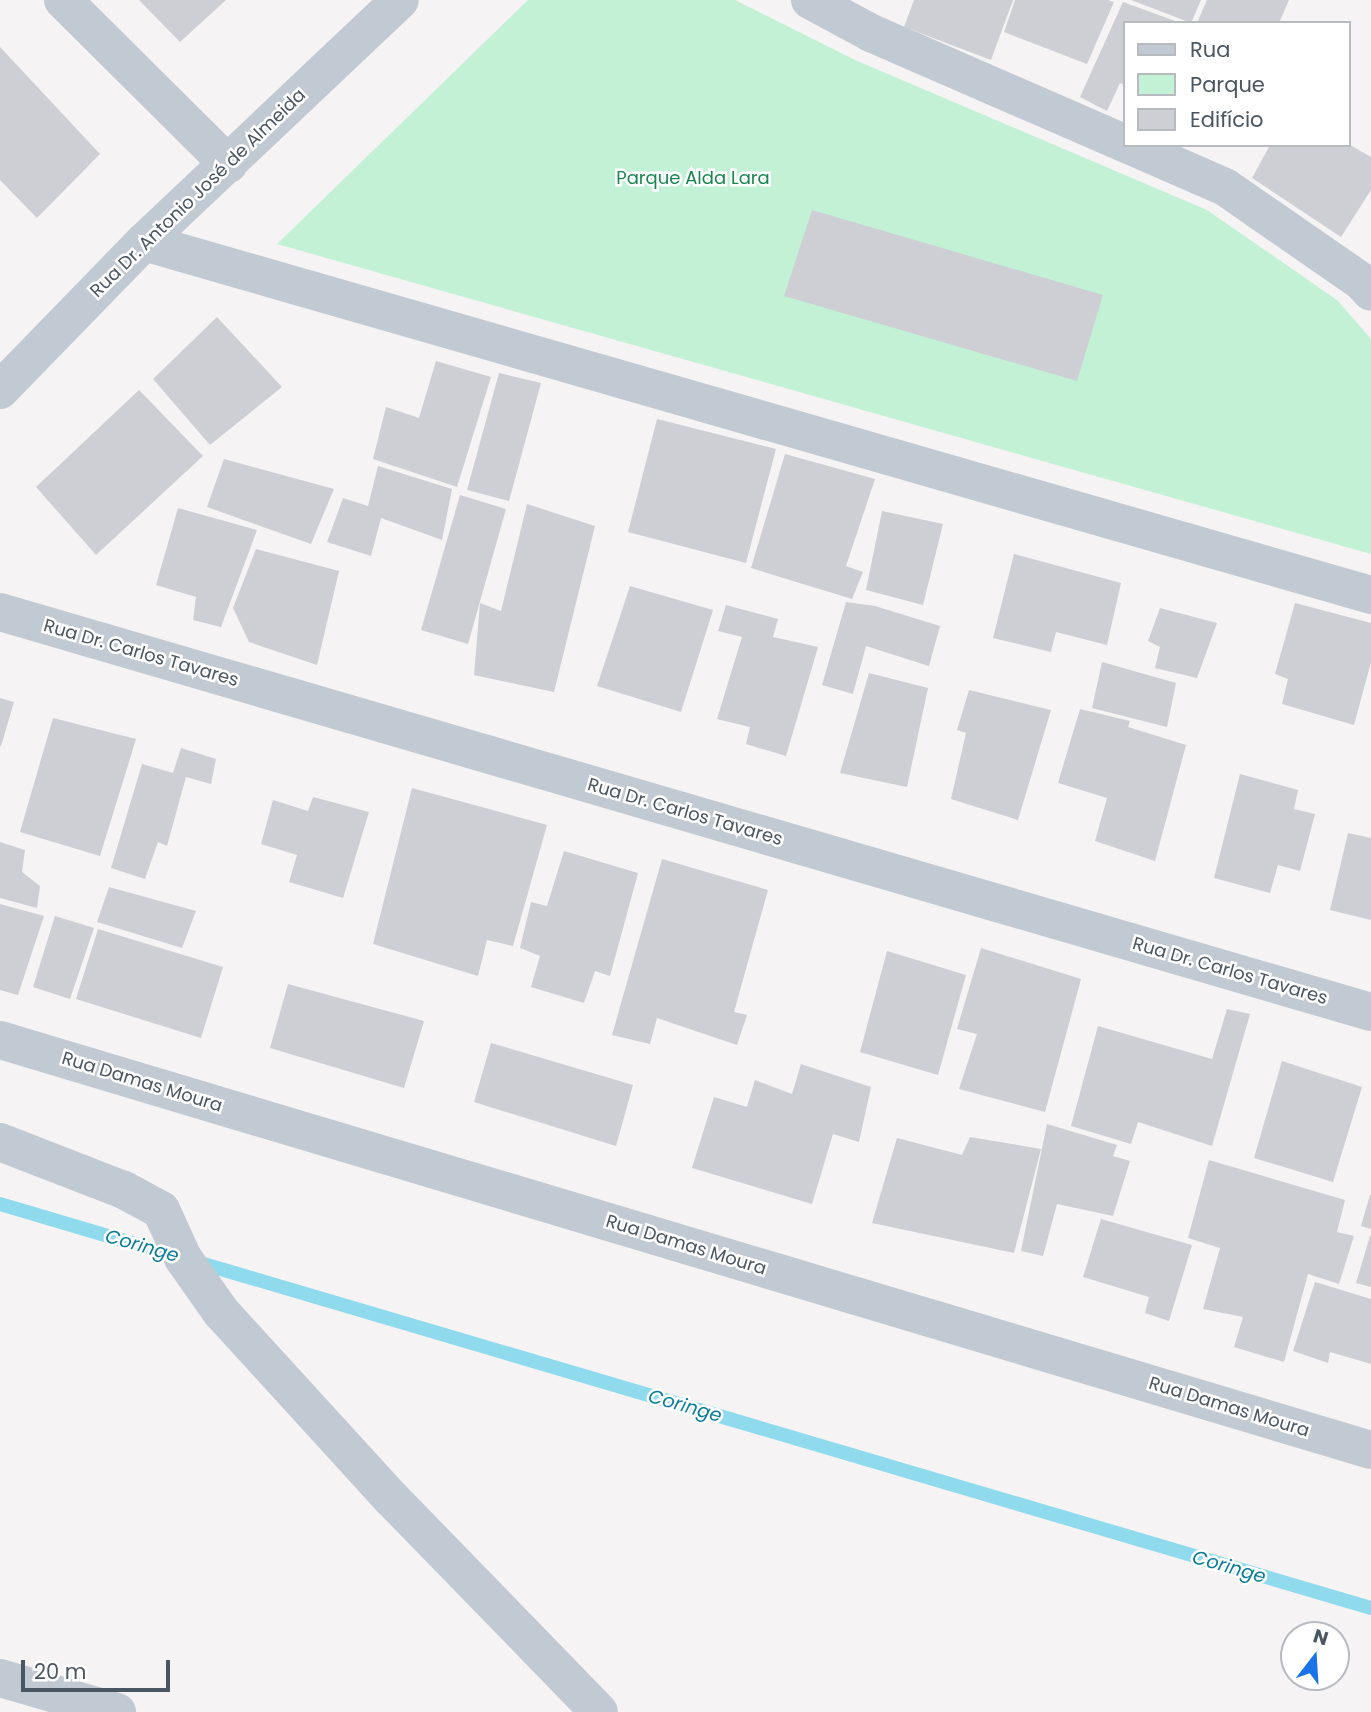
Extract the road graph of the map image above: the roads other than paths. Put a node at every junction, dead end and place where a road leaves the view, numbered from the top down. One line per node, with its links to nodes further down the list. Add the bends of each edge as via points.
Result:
1 (63, 0): 6 (street)
2 (400, 0): 6 (street, Rua Dr. Antonio José de Almeida)
3 (810, 0): 4 (street, via 871,33)
4 (1122, 142)
5 (1133, 147): 8 (street, via 1225,187)
6 (228, 164): 7 (street, Rua Dr. Antonio José de Almeida)
7 (144, 242): 9 (street, Rua Dr. Antonio José de Almeida); 10 (street)
8 (1371, 292)
9 (0, 390)
10 (1371, 595)
11 (0, 612): 12 (street, Rua Dr. Carlos Tavares)
12 (1371, 1012)
13 (0, 1040): 15 (street, Rua Damas Moura)
14 (0, 1142): 18 (street, via 124,1190 161,1210 183,1258 221,1312 391,1498)
15 (1371, 1450)
16 (0, 1678): 17 (street)
17 (117, 1712)
18 (599, 1712)

